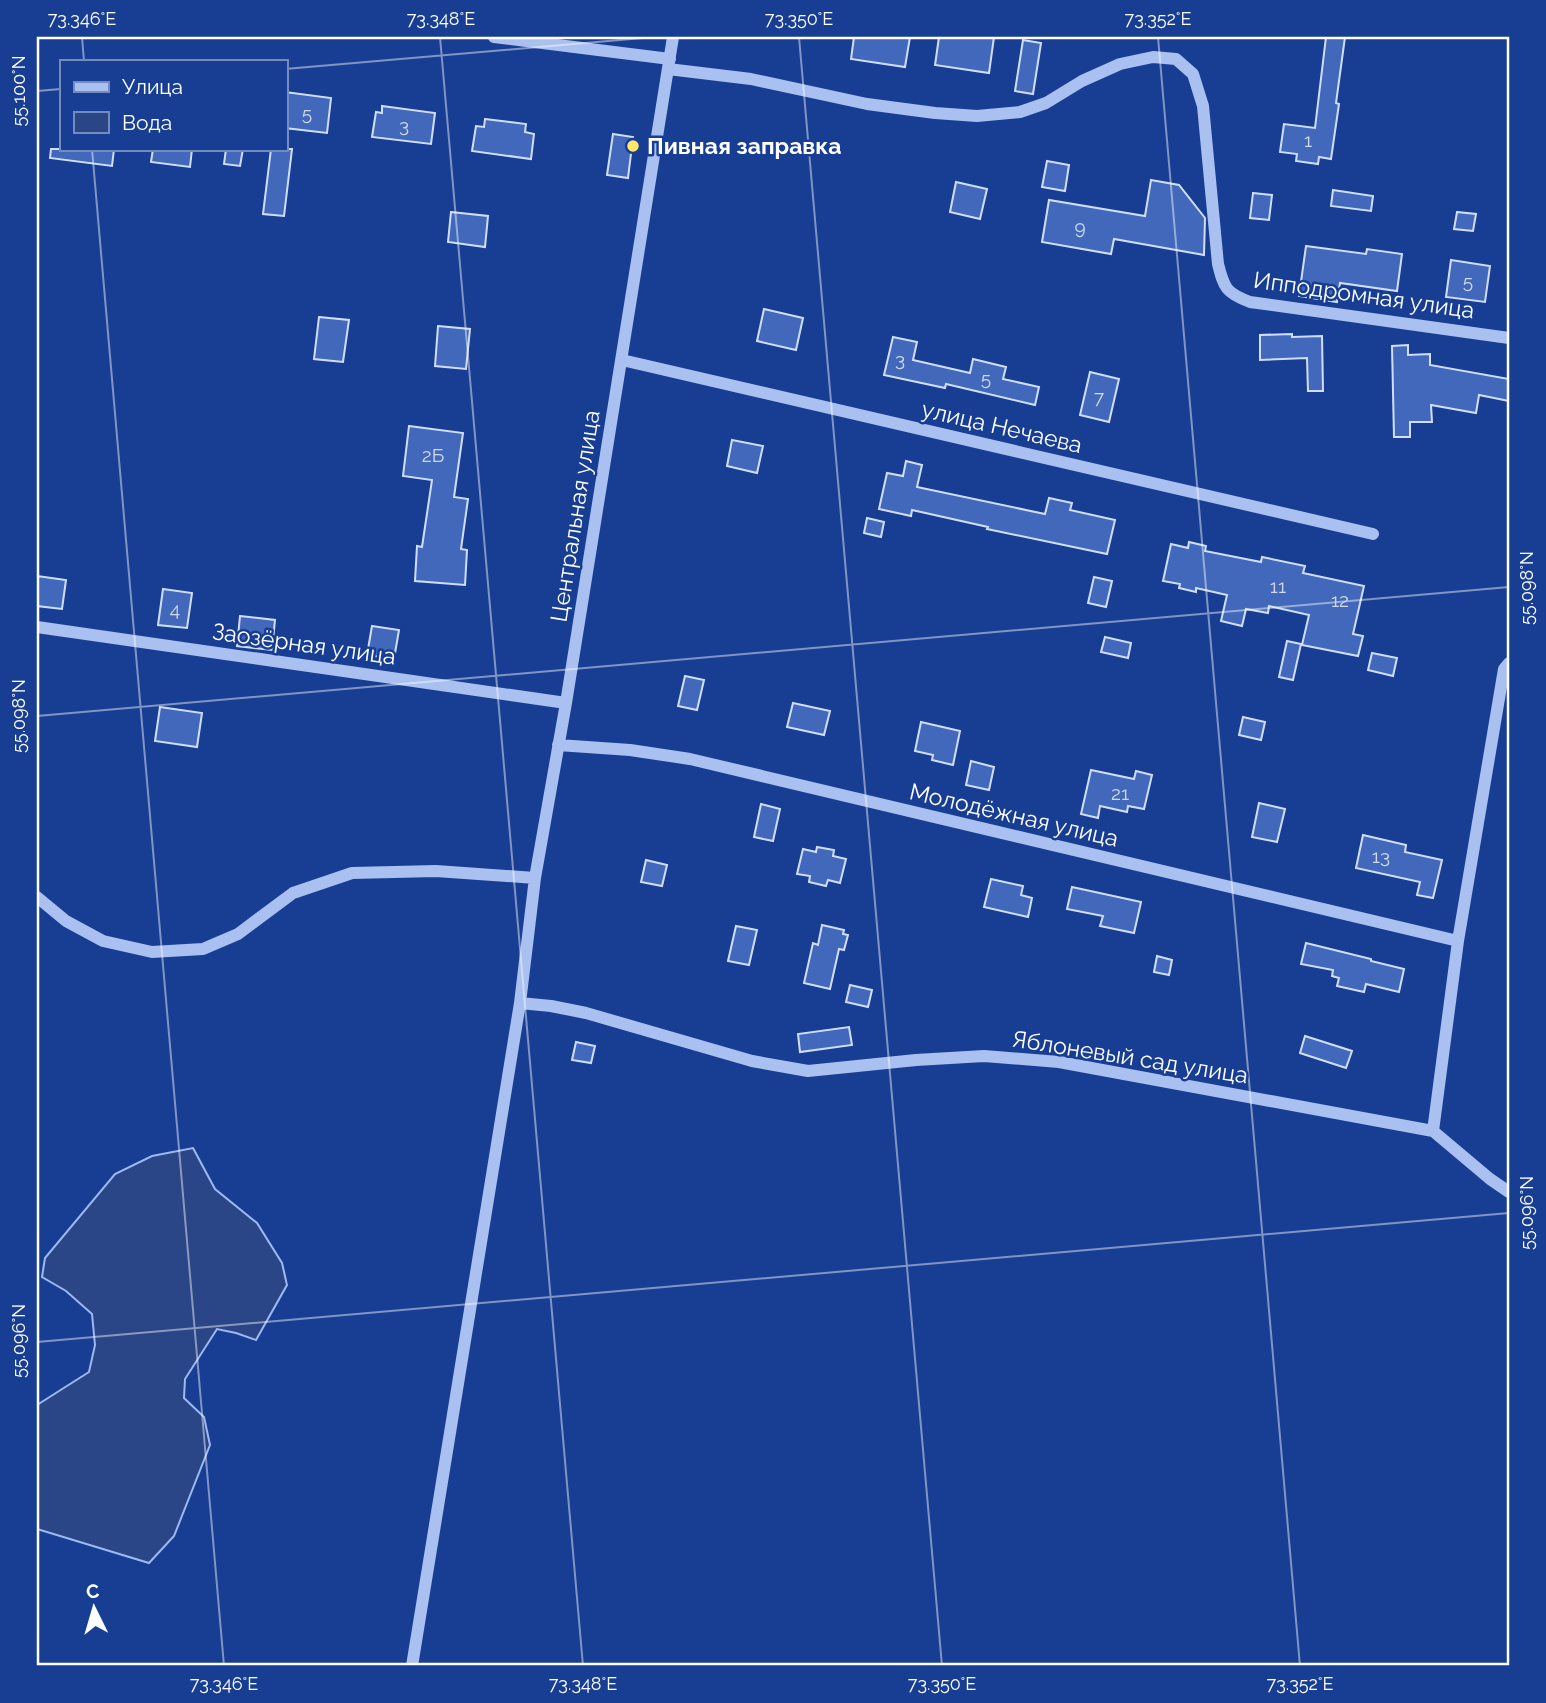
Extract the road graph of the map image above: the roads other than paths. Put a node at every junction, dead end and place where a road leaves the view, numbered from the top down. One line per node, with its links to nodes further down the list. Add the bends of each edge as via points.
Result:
1 (494, 37): 3 (street)
2 (673, 37): 3 (street, Центральная улица)
3 (669, 64): 4 (street, Ипподромная улица, via 867,104 977,116 1020,112 1046,103 1120,64 1153,57 1176,59 1193,74 1203,106 1218,264 1223,284 1234,296 1250,302); 5 (street, Центральная улица)
4 (1509, 338)
5 (622, 360): 6 (street, улица Нечаева); 9 (street, Центральная улица)
6 (1373, 534)
7 (37, 627): 9 (street, Заозёрная улица)
8 (1509, 663): 13 (street, via 1504,669)
9 (566, 703): 10 (street, Центральная улица)
10 (558, 745): 11 (street, Центральная улица); 13 (street, Молодёжная улица, via 690,760)
11 (535, 878): 12 (street, via 436,871 352,873 293,893 238,934 203,949 152,952 103,942); 14 (street, Центральная улица)
12 (37, 897)
13 (1458, 942): 15 (street)
14 (520, 1003): 15 (street, Яблоневый сад улица, via 586,1013 752,1061 808,1071 984,1056 1059,1062); 17 (street, Центральная улица)
15 (1433, 1131): 16 (street, Яблоневый сад улица)
16 (1509, 1192)
17 (412, 1666)

